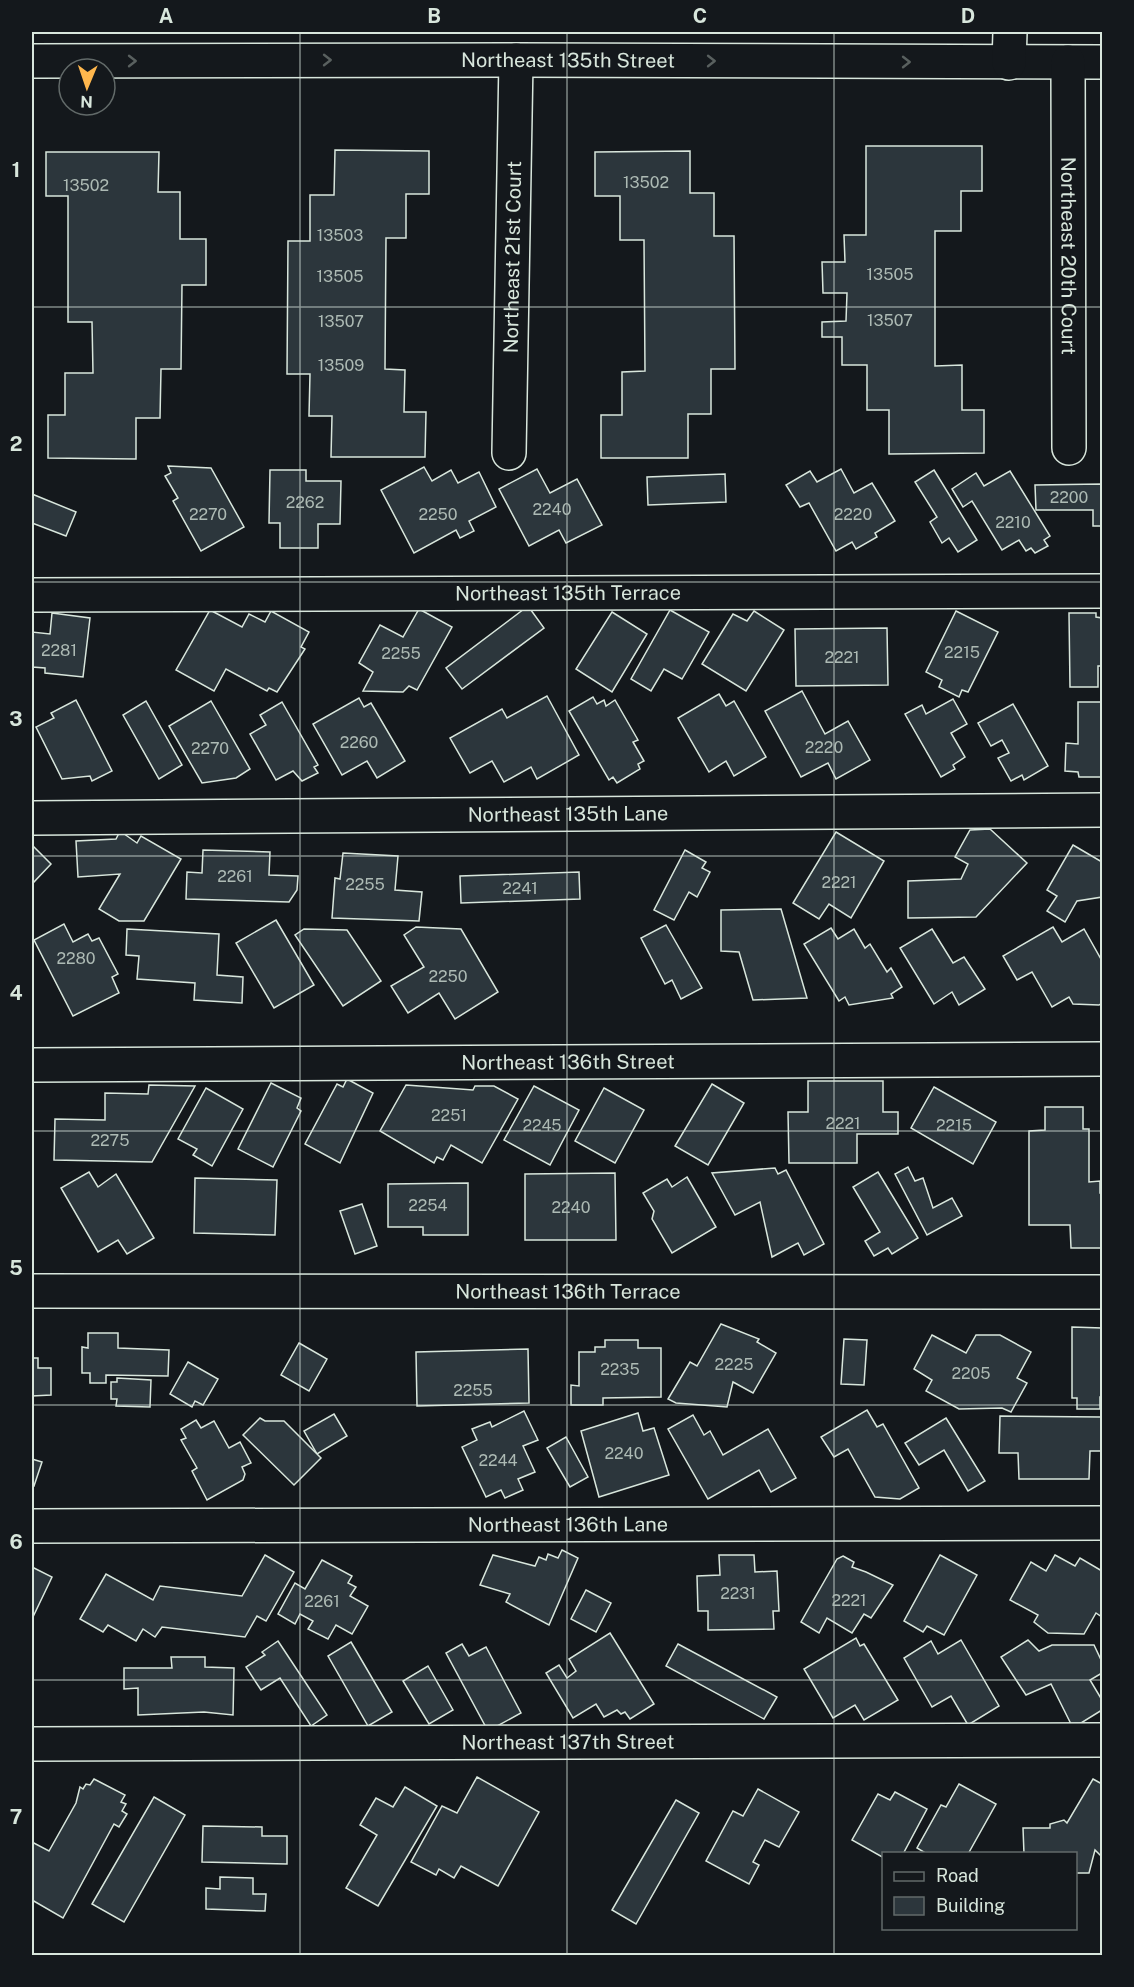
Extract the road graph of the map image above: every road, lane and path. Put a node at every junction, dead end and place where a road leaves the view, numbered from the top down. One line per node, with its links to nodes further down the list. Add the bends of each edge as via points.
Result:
1 (1010, 47): 2 (street, Northeast 135th Street, one-way to 1); 4 (street, Northeast 135th Street)
2 (516, 60): 3 (street, Northeast 135th Street, one-way to 2); 7 (street, Northeast 21st Court)
3 (32, 61)
4 (1068, 62): 5 (street, Northeast 135th Street); 6 (street, Northeast 20th Court)
5 (1102, 62)
6 (1069, 448)
7 (509, 453)
8 (1102, 591): 9 (street, Northeast 135th Terrace)
9 (32, 595)
10 (1102, 810): 11 (street, Northeast 135th Lane)
11 (32, 818)
12 (1102, 1059): 13 (street, Northeast 136th Street)
13 (32, 1065)
14 (32, 1291): 15 (street, Northeast 136th Terrace)
15 (1102, 1292)
16 (1102, 1523): 17 (street, Northeast 136th Lane)
17 (32, 1526)
18 (1102, 1740): 19 (street, Northeast 137th Street)
19 (32, 1744)

